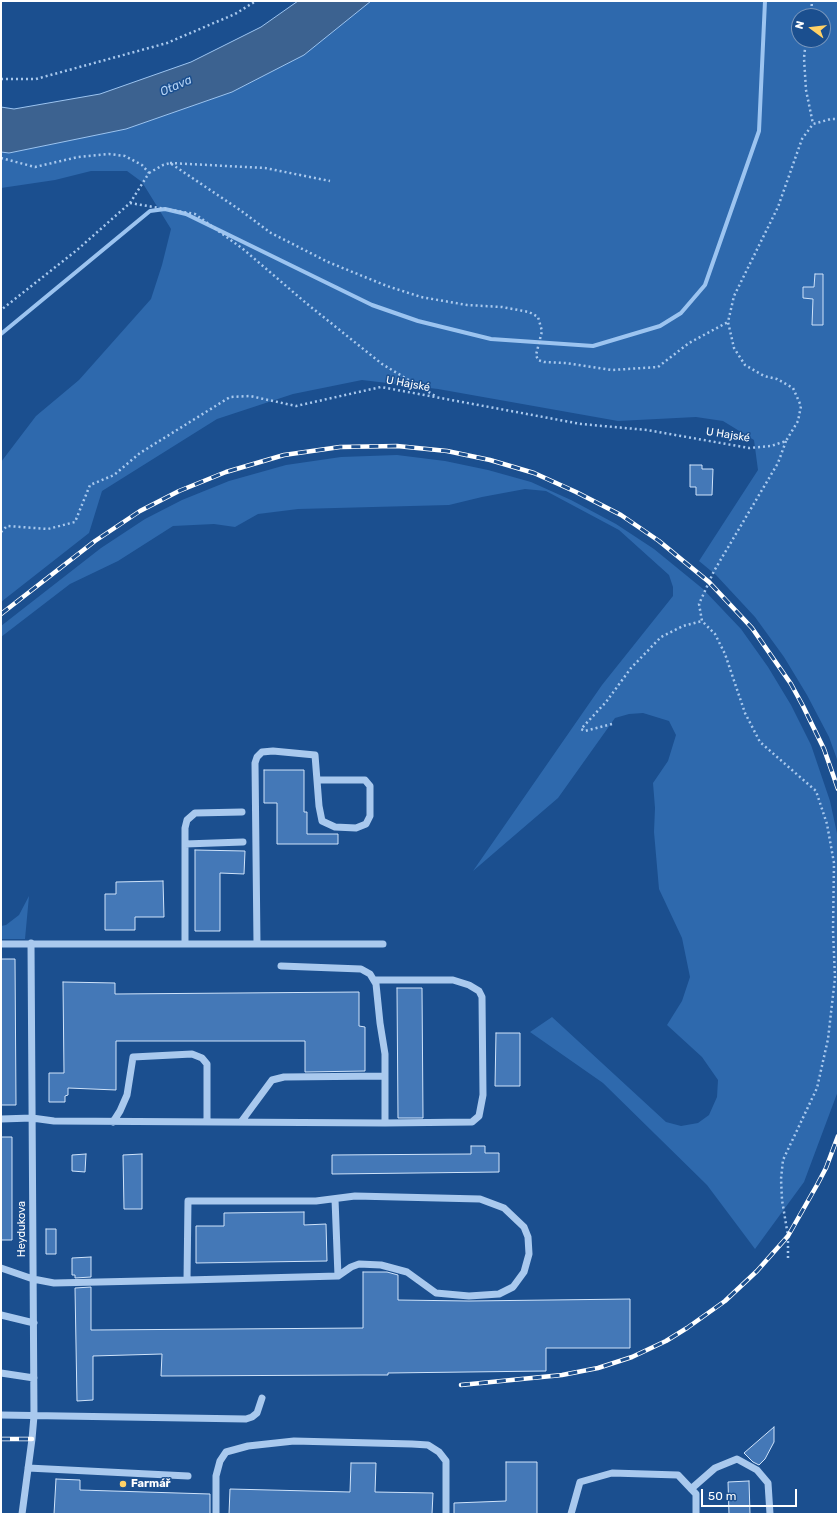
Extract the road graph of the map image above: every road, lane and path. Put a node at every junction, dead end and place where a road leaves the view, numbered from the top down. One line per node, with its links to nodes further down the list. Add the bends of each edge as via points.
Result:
1 (256, 1): 3 (path, via 235,14 167,43 36,79)
2 (805, 48): 5 (path, via 806,90)
3 (1, 79)
4 (838, 119): 5 (path)
5 (813, 124): 12 (path, via 802,139 778,207 734,296)
6 (1, 158): 8 (path, via 35,167 78,157 109,154 125,156 142,165)
7 (170, 163): 8 (path); 9 (path, via 265,168); 12 (path, via 271,233 328,262 421,297 529,312 538,317 542,331 536,355 538,360 544,362 612,370 658,367 689,343)
8 (149, 173): 10 (path)
9 (330, 180)
10 (130, 203): 11 (path, via 77,250); 13 (path, via 195,214 242,249 382,364)
11 (1, 310)
12 (728, 322): 14 (path, via 734,348 745,364 764,376 777,379 793,388 801,406 798,421)
13 (438, 398): 14 (path, U Hajské, via 581,424 647,430 749,448 772,446); 15 (path, U Hajské, via 381,387 296,406 250,396 230,397 140,453 114,475 90,485 75,522 48,528 7,526)
14 (786, 441): 16 (path, via 778,463 705,589 699,604)
15 (1, 532)
16 (702, 622): 17 (path, via 683,626 661,637 631,668 606,702 580,729 585,731); 37 (path, via 715,634 725,654 746,713 760,742 816,791 827,824 834,863 835,978 828,1039 817,1088 784,1160 781,1179 788,1236)
17 (612, 724)
18 (317, 780): 18 (street, via 322,822 336,827 356,828 366,824 370,816 370,786 365,780); 25 (street, via 315,756 273,751 262,752 257,757)
19 (242, 812): 21 (street, via 195,813 187,820)
20 (243, 842): 21 (street)
21 (185, 844): 24 (street)
22 (31, 943): 23 (street); 24 (street); 30 (street, Heydukova)
23 (1, 944)
24 (185, 944): 25 (street)
25 (257, 944): 26 (street)
26 (383, 944)
27 (281, 966): 28 (street, via 361,968)
28 (374, 980): 29 (street, via 385,1054); 35 (street, via 453,980 469,985 479,991 482,997 483,1095 479,1116 472,1122)
29 (385, 1076): 34 (street, via 284,1077 272,1080); 35 (street)
30 (32, 1118): 31 (street); 32 (street); 40 (street, Heydukova)
31 (1, 1119)
32 (113, 1122): 33 (street); 33 (street, via 127,1095 132,1057 192,1054 202,1058 207,1064)
33 (207, 1122): 34 (street)
34 (241, 1122): 35 (street)
35 (385, 1123)
36 (335, 1198): 39 (street); 39 (street, via 355,1196 480,1199 504,1208 524,1226 528,1237 529,1254 524,1272 513,1287 499,1294 469,1296 436,1293 407,1272 381,1265 359,1264); 41 (street, via 316,1201 188,1201)
37 (788, 1260)
38 (1, 1268): 40 (street)
39 (338, 1276): 41 (street)
40 (33, 1279): 41 (street, via 54,1283); 43 (street, Heydukova)
41 (187, 1280)
42 (1, 1315): 43 (street)
43 (34, 1323): 45 (street, Heydukova)
44 (1, 1373): 45 (street)
45 (34, 1378): 48 (street, Heydukova)
46 (262, 1398): 48 (street, via 257,1413 246,1419)
47 (1, 1416): 48 (street)
48 (34, 1416): 49 (street, Heydukova)
49 (28, 1468): 50 (street); 52 (street, Heydukova)
50 (188, 1476)
51 (691, 1489): 55 (street, via 678,1475 612,1474 580,1482); 56 (street, via 696,1494); 57 (street, via 715,1468 737,1459 757,1470 768,1483)
52 (22, 1514)
53 (216, 1514): 54 (street, via 216,1476 220,1461 226,1452 248,1446 294,1441 428,1445 439,1452 446,1462)
54 (446, 1514)
55 (570, 1514)
56 (696, 1514)
57 (770, 1514)

